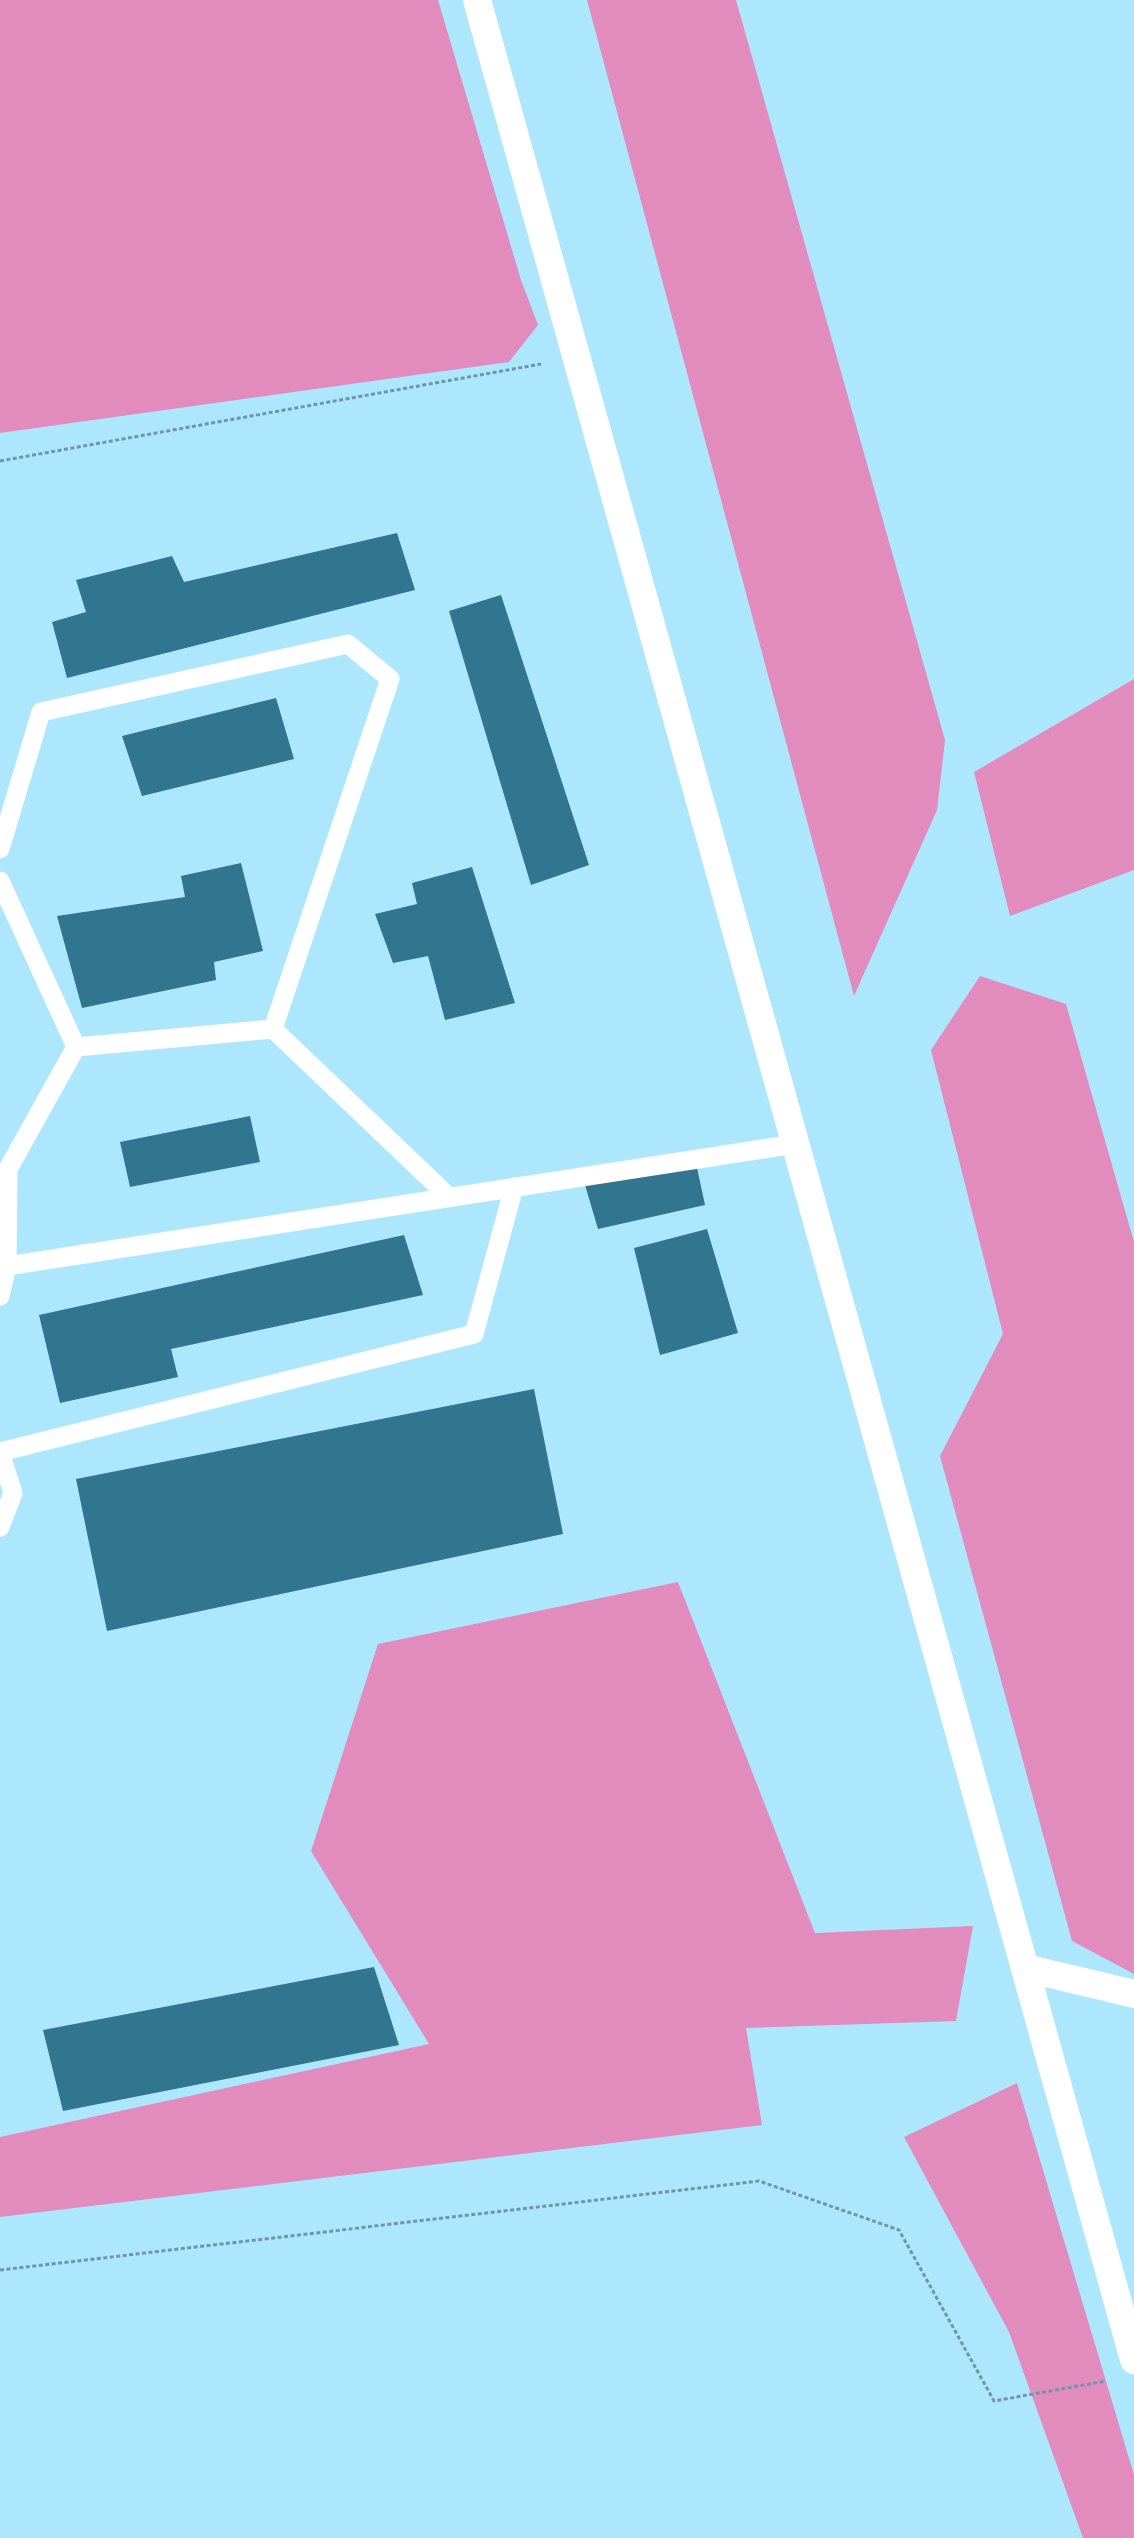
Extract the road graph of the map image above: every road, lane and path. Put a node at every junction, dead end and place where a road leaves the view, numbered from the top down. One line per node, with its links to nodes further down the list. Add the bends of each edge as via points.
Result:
1 (477, 0): 2 (main road)
2 (576, 358): 3 (path); 8 (main road)
3 (0, 461)
4 (0, 849): 6 (lane, via 41,712 348,644 390,679)
5 (0, 881): 7 (lane)
6 (273, 1029): 7 (lane); 10 (lane)
7 (76, 1047): 11 (lane, via 8,1169)
8 (796, 1144): 9 (lane); 16 (main road)
9 (514, 1187): 10 (lane); 13 (lane, via 474,1334)
10 (449, 1197): 11 (lane)
11 (4, 1266): 12 (lane)
12 (0, 1296)
13 (0, 1453): 14 (lane)
14 (7, 1498): 15 (lane)
15 (0, 1527)
16 (1025, 1968): 17 (main road); 19 (main road)
17 (1134, 1994)
18 (0, 2270): 20 (path, via 759,2181 899,2230 994,2401)
19 (1134, 2360)
20 (1115, 2380)

